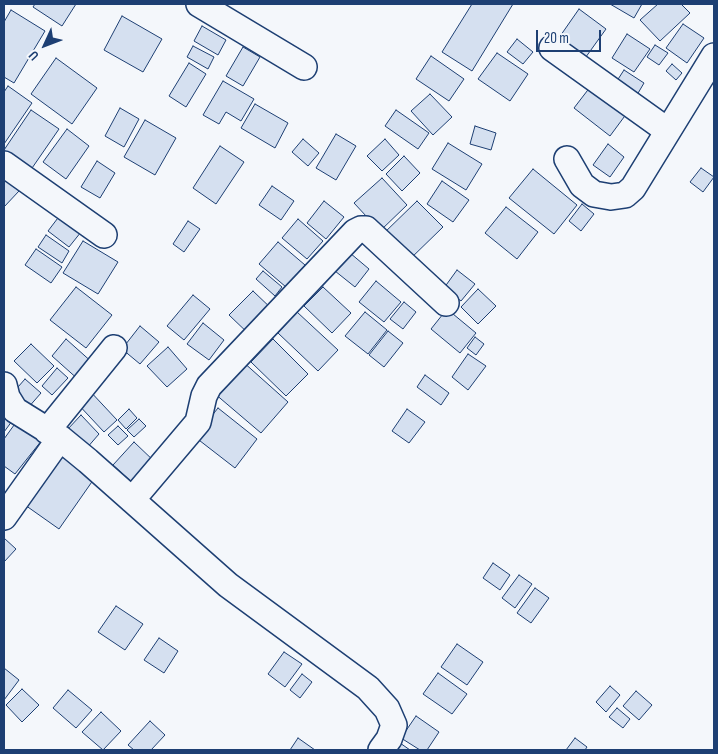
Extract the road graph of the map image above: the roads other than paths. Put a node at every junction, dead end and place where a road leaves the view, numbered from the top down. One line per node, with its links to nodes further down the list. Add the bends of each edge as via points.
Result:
1 (199, 4): 4 (street)
2 (552, 48): 5 (street)
3 (714, 56): 5 (street)
4 (304, 67)
5 (668, 131): 6 (street, via 633,188 625,195 594,194 582,185)
6 (567, 159)
7 (4, 164): 8 (street)
8 (104, 235)
9 (446, 303): 13 (street, via 366,230 355,232 209,386 198,422)
10 (114, 348): 12 (street)
11 (4, 385): 12 (street, via 15,410)
12 (54, 435): 13 (street); 14 (street)
13 (132, 500): 15 (street, via 228,585 368,688 387,710 394,725)
14 (4, 517)
15 (381, 750)

